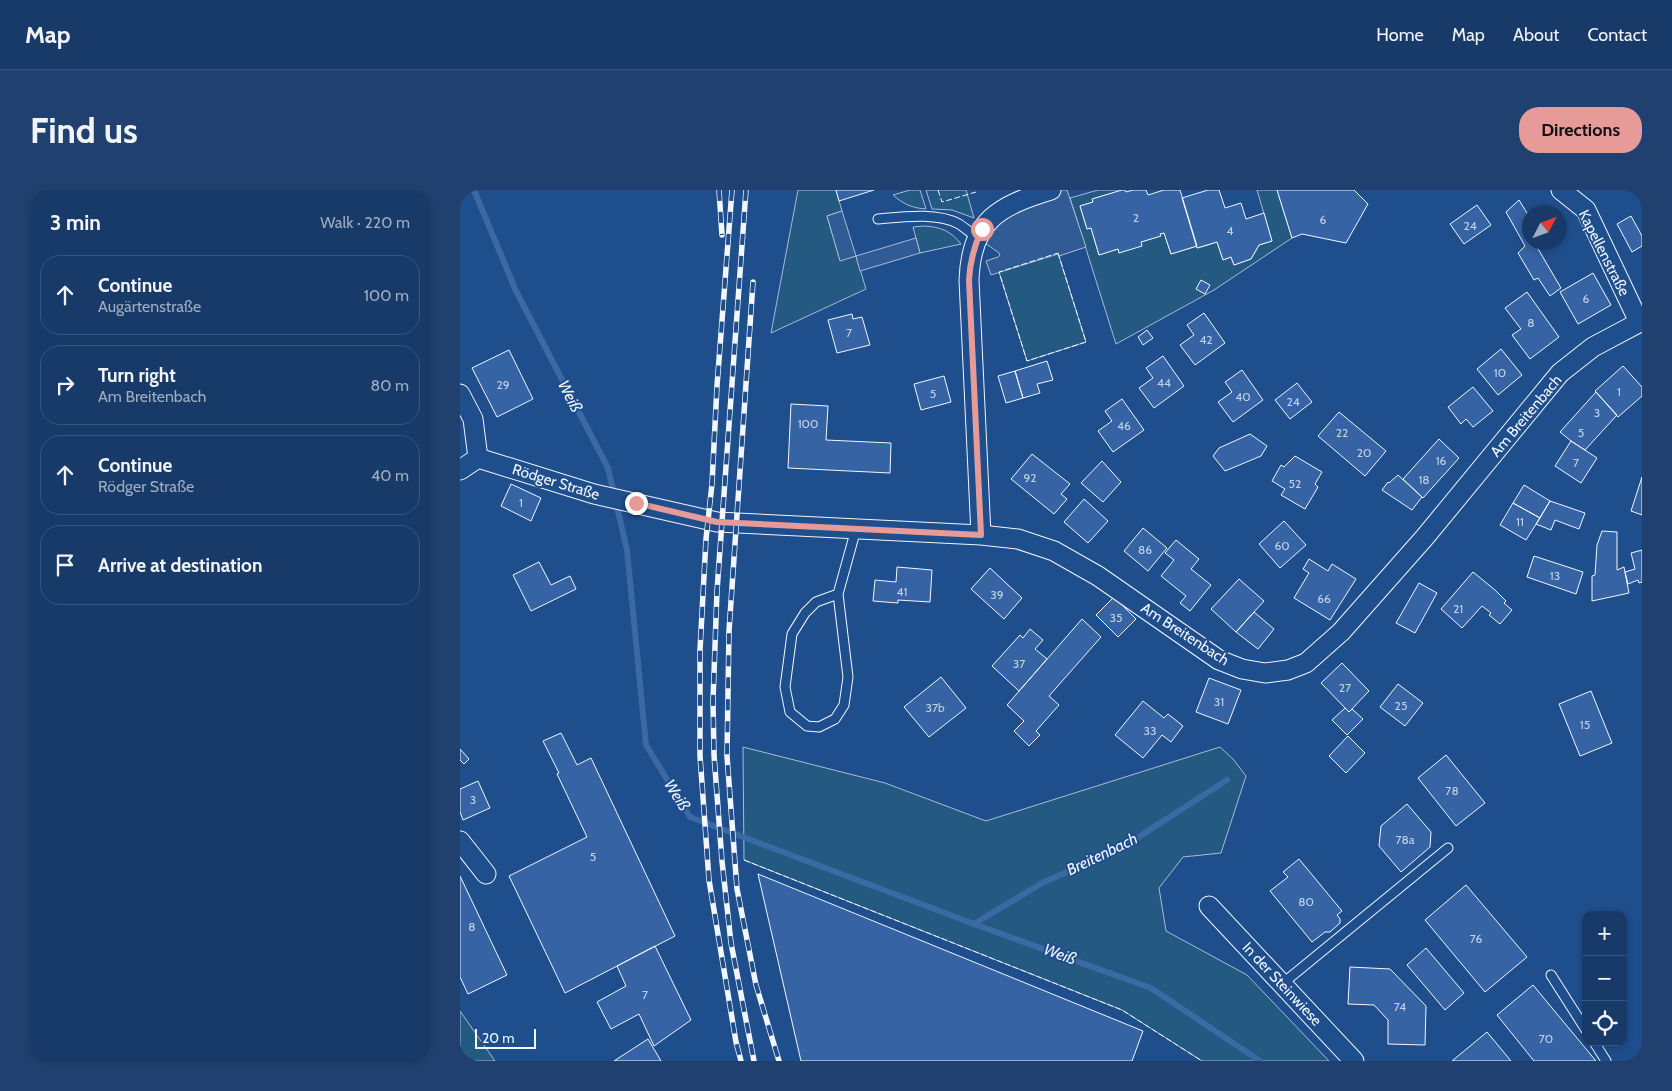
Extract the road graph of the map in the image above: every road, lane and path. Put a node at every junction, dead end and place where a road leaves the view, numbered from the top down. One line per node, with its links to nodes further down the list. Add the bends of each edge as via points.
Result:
1 (1051, 190): 4 (street, via 1009,205 994,215)
2 (1561, 190): 5 (street, Kapellenstraße, via 1586,210)
3 (878, 219): 4 (lane, via 909,216 946,219)
4 (978, 238): 11 (street, via 970,262 969,280)
5 (1641, 321): 11 (street, Am Breitenbach, via 1593,347 1560,373 1425,537 1341,632 1306,663 1288,670 1265,673 1219,660 1098,576 1054,551 1018,539)
6 (460, 394): 7 (street, via 473,419)
7 (478, 458): 8 (street); 9 (street, Rödger Straße, via 594,494 717,522)
8 (460, 470)
9 (744, 524): 10 (street, Am Breitenbach)
10 (856, 528): 11 (street, Am Breitenbach); 12 (lane)
11 (981, 535)
12 (838, 594): 12 (lane, via 848,677 844,705 835,719 819,726 807,726 790,712 785,688 792,634 816,602)
13 (460, 841): 15 (street)
14 (1448, 848): 18 (lane)
15 (486, 874)
16 (1209, 906): 18 (street, In der Steinwiese)
17 (1551, 975): 19 (lane)
18 (1282, 984): 21 (street, In der Steinwiese)
19 (1582, 1024)
20 (1597, 1046): 22 (lane)
21 (1354, 1061)
22 (1606, 1061)

